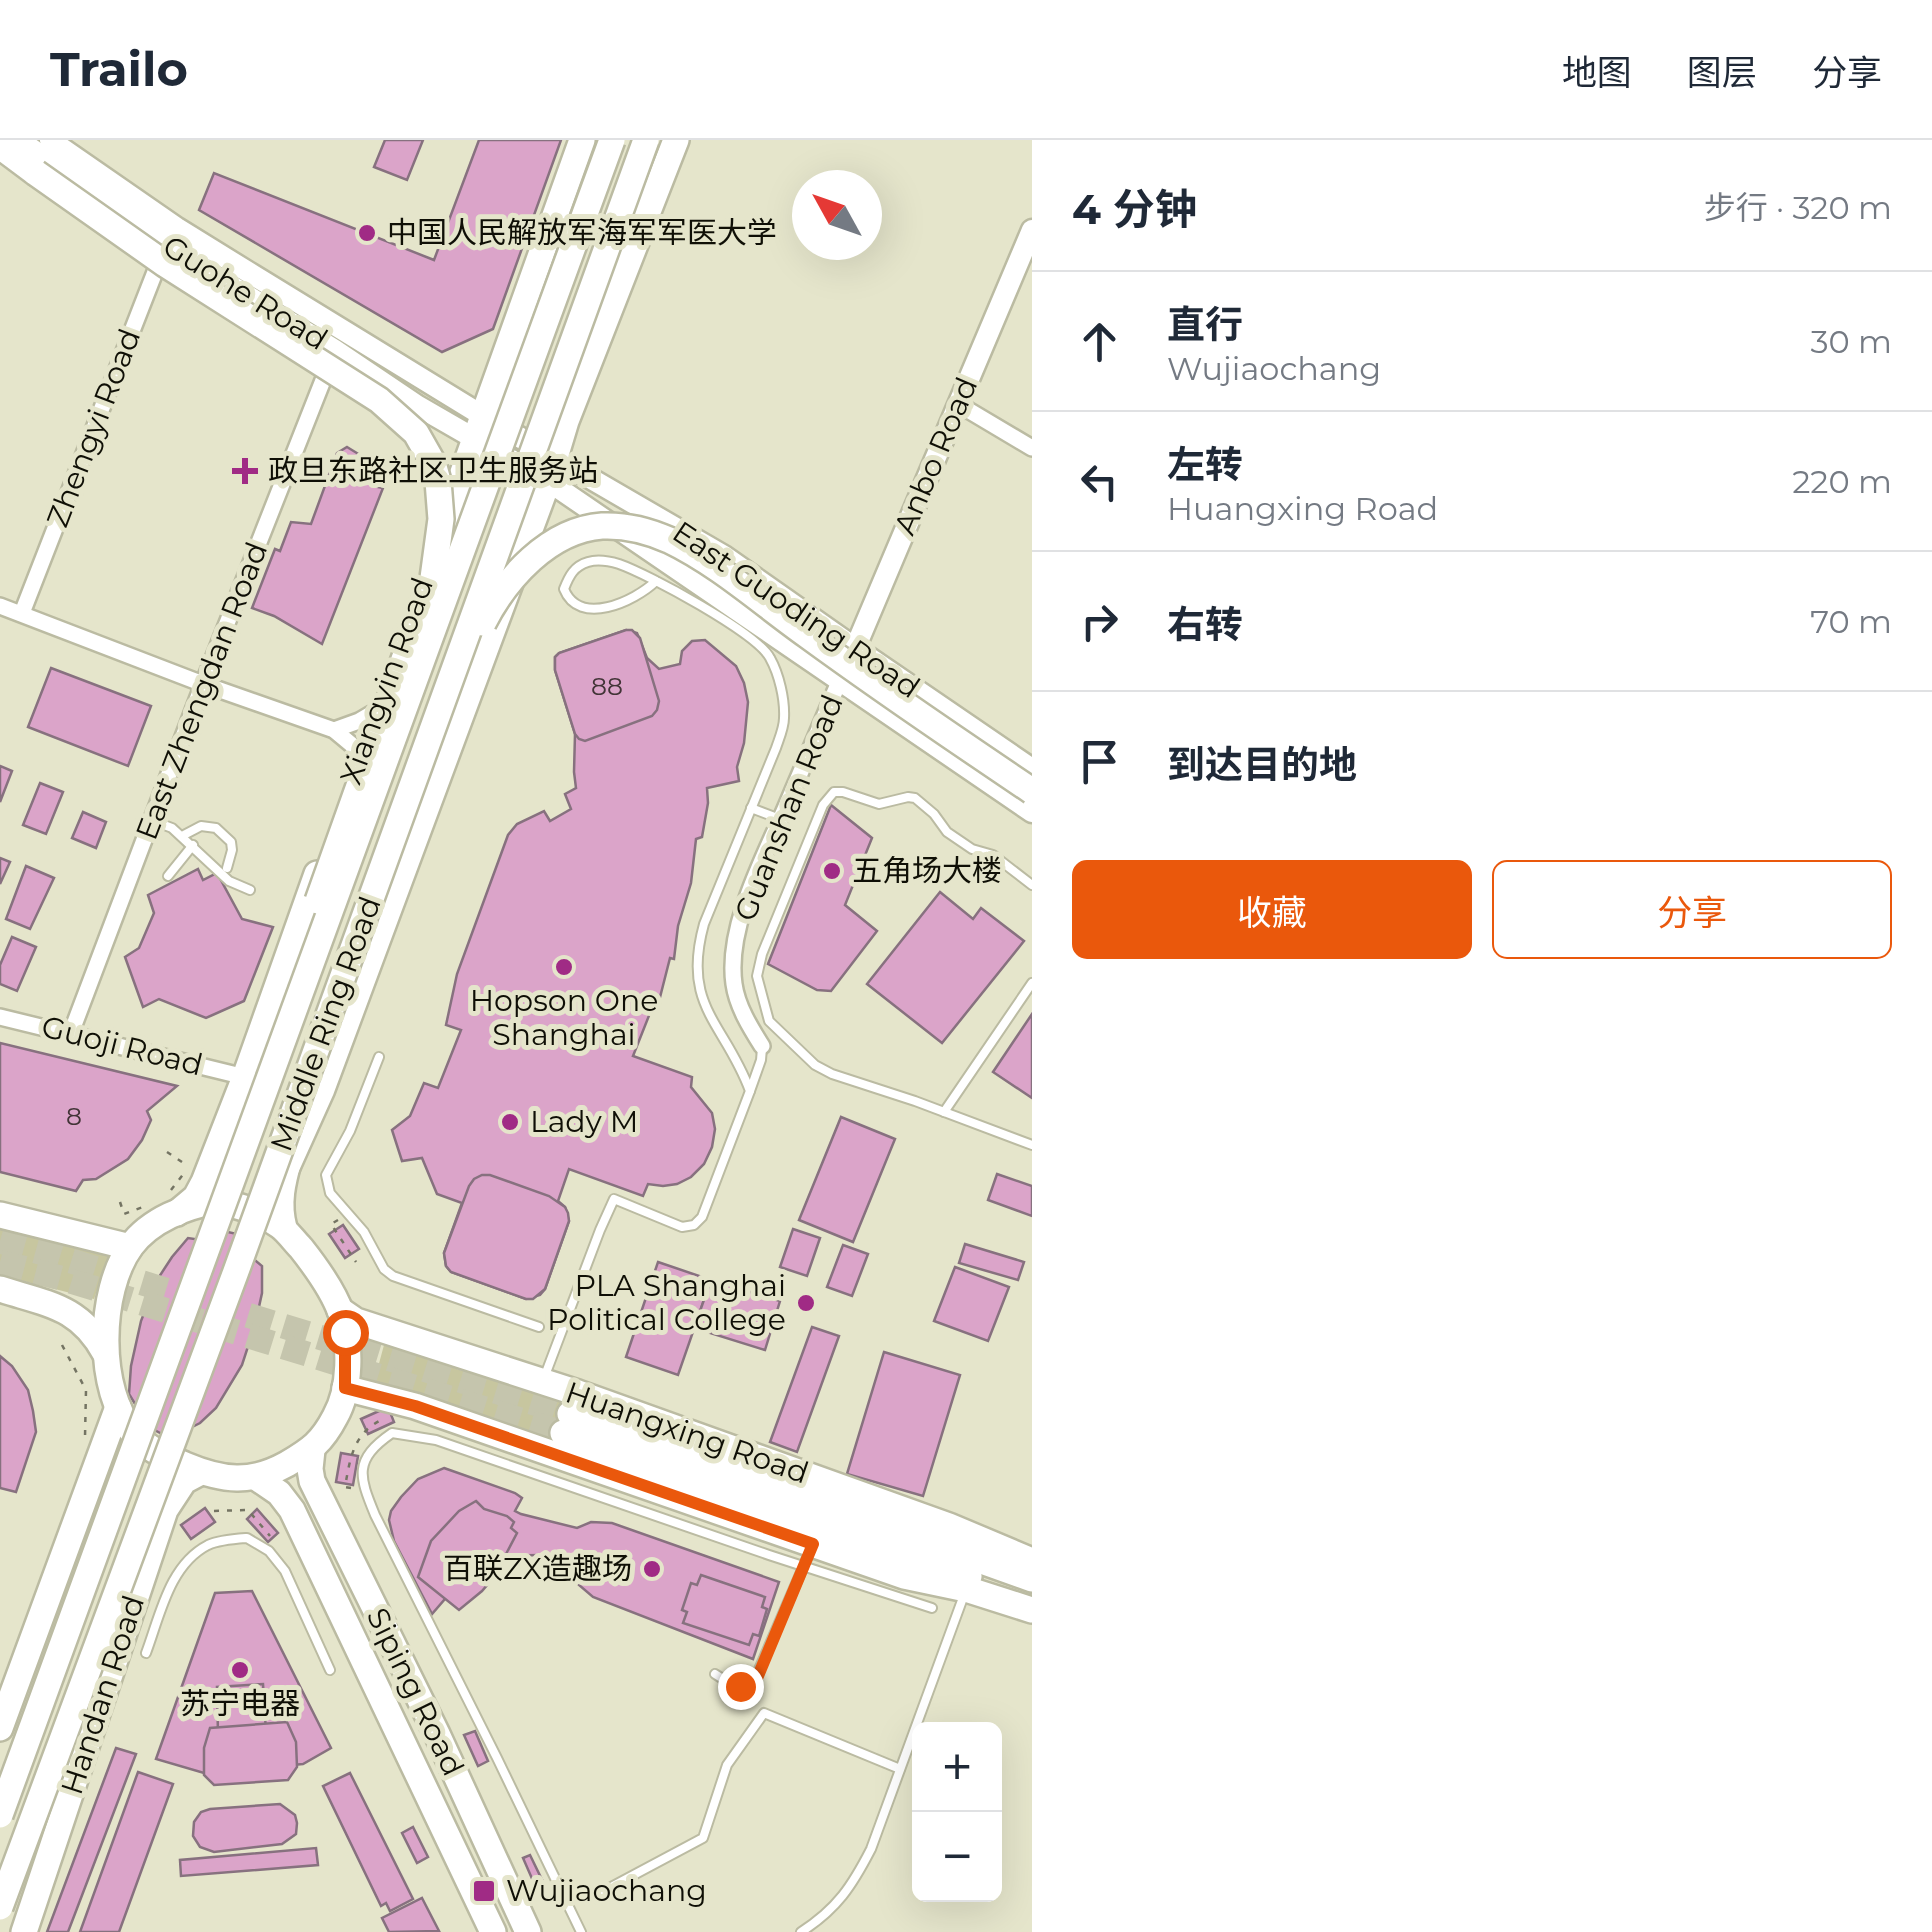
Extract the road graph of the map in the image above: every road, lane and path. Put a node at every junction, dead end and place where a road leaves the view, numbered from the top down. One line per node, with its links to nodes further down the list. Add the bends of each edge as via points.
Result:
1 (19, 140): 9 (street, Guohe Road)
2 (50, 140): 12 (street, Guohe Road)
3 (582, 140): 12 (main road, Xiangyin Road)
4 (612, 140): 42 (main road, Middle Ring Road, bridge)
5 (646, 140): 44 (main road, Middle Ring Road, bridge)
6 (676, 140): 14 (main road)
7 (0, 146): 42 (main road, bridge, via 165,264 380,400 416,433 438,480 441,520 433,578)
8 (1032, 230): 11 (street, Anbo Road)
9 (166, 244): 10 (street, Guohe Road); 18 (street, Zhengyi Road)
10 (335, 350): 12 (street, Guohe Road, via 418,406); 21 (street, East Zhengdan Road)
11 (958, 404): 13 (street); 19 (street, Anbo Road)
12 (479, 428): 14 (street); 22 (main road, Xiangyin Road)
13 (1032, 448)
14 (546, 466): 16 (street, East Guoding Road); 19 (street, East Guoding Road, via 724,556); 53 (main road, via 452,690 356,950 286,1169 279,1211)
15 (656, 581): 15 (lane, via 601,560 571,572 564,589 579,608 609,606); 16 (lane)
16 (686, 587): 20 (street, East Guoding Road); 27 (lane, via 768,654 779,679 784,719)
17 (0, 606): 18 (street)
18 (22, 613): 21 (street)
19 (855, 648): 20 (street, Anbo Road); 25 (street, East Guoding Road)
20 (840, 682): 28 (street, East Guoding Road); 29 (street, Guanshan Road)
21 (203, 684): 23 (street); 30 (street, East Zhengdan Road)
22 (376, 711): 23 (street); 24 (main road, Xiangyin Road)
23 (334, 730): 24 (street)
24 (358, 757): 42 (main road, Xiangyin Road)
25 (1032, 770)
26 (1032, 791): 44 (main road, bridge, via 690,551 620,527 566,536 518,573 479,632)
27 (751, 808): 29 (lane); 43 (lane, via 704,924 697,969 706,1008)
28 (1032, 812)
29 (780, 819): 40 (street, Guanshan Road, via 734,946 741,1008)
30 (152, 820): 31 (lane); 39 (street, East Zhengdan Road)
31 (182, 836): 32 (lane); 33 (lane, via 201,826 216,828 231,842)
32 (192, 845): 34 (lane); 36 (lane, via 229,881)
33 (227, 868)
34 (168, 876)
35 (1032, 884): 45 (lane, via 948,832 915,798 879,804 834,792 762,954 757,976 769,1021 814,1064)
36 (250, 890)
37 (1032, 982): 45 (lane)
38 (0, 1017): 39 (street, Guoji Road)
39 (71, 1033): 42 (street, Guoji Road)
40 (762, 1046): 43 (lane)
41 (379, 1057): 58 (lane, via 326,1175 330,1193 393,1276)
42 (257, 1080): 49 (main road, Xiangyin Road, via 196,1197); 84 (main road, Middle Ring Road, bridge)
43 (750, 1091): 61 (lane, via 694,1225 682,1227 614,1199)
44 (300, 1094): 86 (main road, Middle Ring Road, bridge)
45 (944, 1112): 46 (lane)
46 (1032, 1145)
47 (168, 1152): 49 (path, via 189,1167)
48 (120, 1202): 50 (path, via 124,1214)
49 (173, 1203): 53 (main road, via 217,1202 257,1212); 54 (main road)
50 (148, 1205)
51 (0, 1215): 54 (main road)
52 (331, 1224): 55 (path)
53 (284, 1228): 57 (main road)
54 (130, 1247): 60 (main road, via 112,1293)
55 (356, 1262)
56 (0, 1289): 60 (main road, via 78,1318)
57 (340, 1310): 61 (main road, Huangxing Road, via 356,1321); 62 (main road)
58 (540, 1327)
59 (62, 1345): 65 (path, via 86,1390)
60 (105, 1353): 63 (main road)
61 (543, 1382): 73 (main road, Huangxing Road)
62 (345, 1388): 66 (main road, via 339,1411); 72 (main road, via 415,1406)
63 (118, 1407): 67 (main road, via 148,1447); 82 (main road)
64 (368, 1427): 69 (path, via 351,1454)
65 (84, 1438)
66 (312, 1450): 68 (main road); 89 (main road, Siping Road, via 312,1481)
67 (201, 1472): 68 (main road); 87 (main road, Handan Road, via 184,1481 166,1510)
68 (257, 1478): 88 (main road, Siping Road, via 292,1510)
69 (345, 1487)
70 (214, 1511): 71 (path, via 248,1510)
71 (269, 1535)
72 (808, 1556): 75 (main road); 77 (lane); 81 (lane, via 754,1682 740,1686); 90 (lane, via 422,1436 392,1433 364,1463 362,1483 376,1515)
73 (1032, 1561)
74 (1032, 1579): 76 (main road, via 567,1423)
75 (966, 1589): 78 (main road); 83 (lane)
76 (1032, 1600)
77 (932, 1608)
78 (1032, 1610)
79 (146, 1653): 80 (lane, via 174,1578 188,1561 208,1546 246,1538 269,1550 284,1571)
80 (330, 1670)
81 (715, 1674)
82 (0, 1728)
83 (900, 1769): 85 (lane, via 764,1713 727,1765 703,1838); 91 (lane, via 856,1878 837,1904)
84 (0, 1816)
85 (598, 1894)
86 (0, 1907)
87 (24, 1932)
88 (492, 1932)
89 (528, 1932)
90 (581, 1932)
91 (801, 1932)

